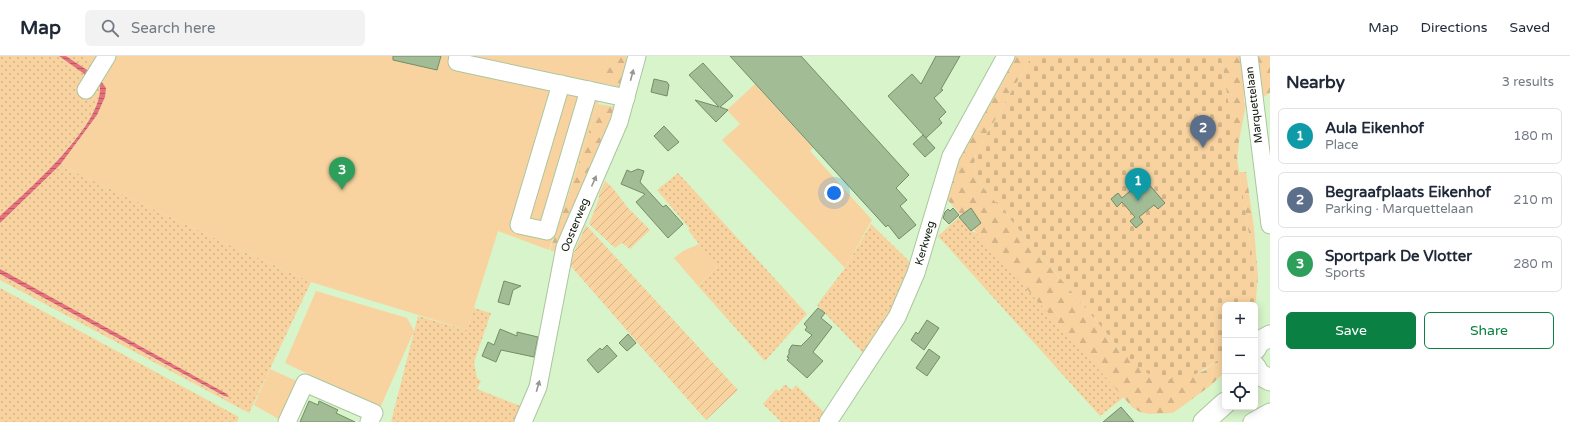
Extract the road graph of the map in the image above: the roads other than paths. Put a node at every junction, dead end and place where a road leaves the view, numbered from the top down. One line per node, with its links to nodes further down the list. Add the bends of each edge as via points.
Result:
1 (107, 56): 6 (street)
2 (458, 56): 7 (street, via 457,62)
3 (637, 56): 9 (street, Oosterweg, one-way to 3)
4 (1006, 56): 20 (street, Kerkweg, via 950,156 916,273 897,317)
5 (1248, 56): 10 (street, Marquettelaan)
6 (91, 82)
7 (562, 84): 8 (street); 8 (street, via 519,225 546,231)
8 (589, 90): 9 (street)
9 (626, 98): 19 (street, Oosterweg, one-way to 9, via 538,387 565,247 619,122)
10 (1266, 163): 11 (street, Marquettelaan)
11 (1270, 225)
12 (1270, 336): 13 (main road)
13 (1258, 344)
14 (1222, 406): 16 (main road)
15 (1270, 412): 21 (street)
16 (1209, 421)
17 (287, 422): 18 (street, via 305,383 374,413)
18 (369, 422)
19 (523, 422)
20 (828, 422)
21 (1252, 422)

